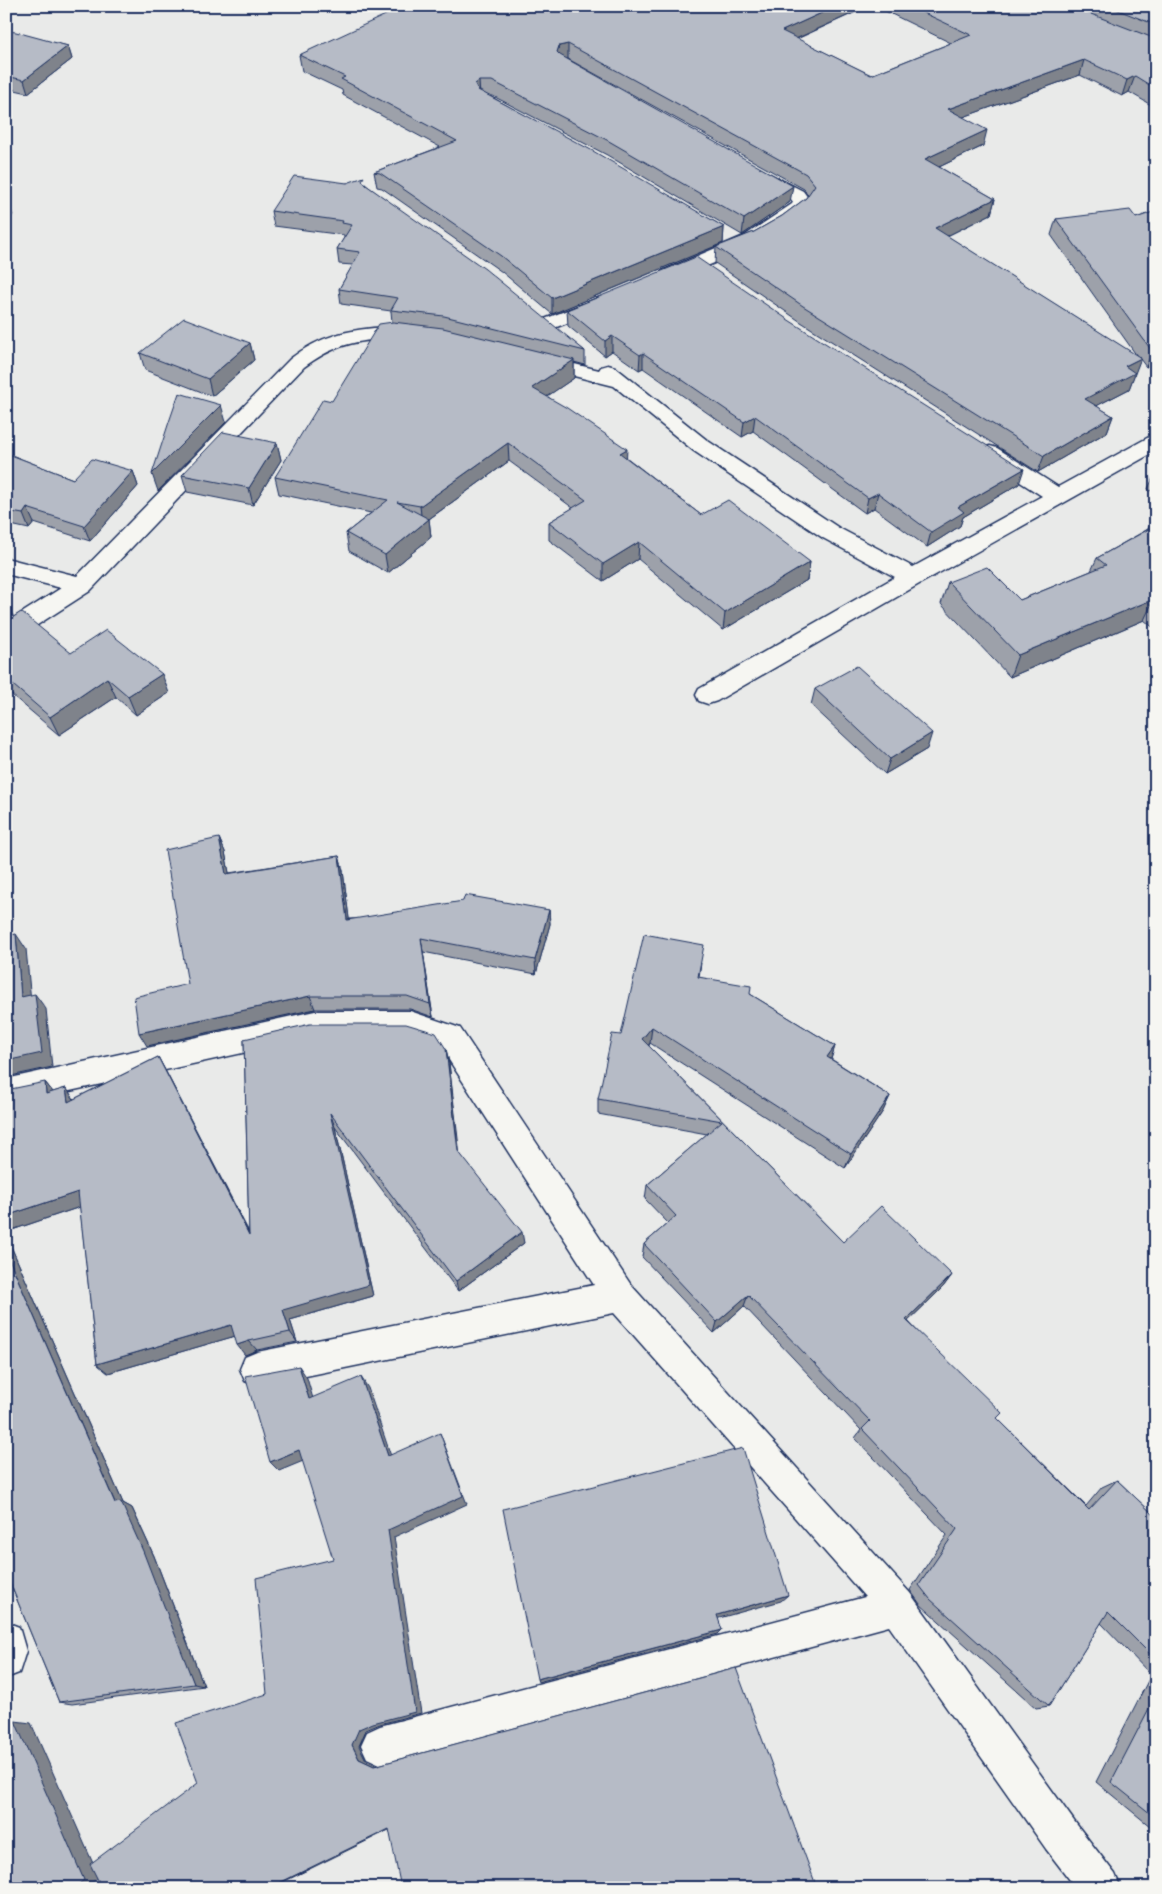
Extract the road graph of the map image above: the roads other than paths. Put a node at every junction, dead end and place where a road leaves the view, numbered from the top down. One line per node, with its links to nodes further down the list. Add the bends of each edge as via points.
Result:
1 (746, 166): 3 (street, via 797,195 802,202 798,208)
2 (725, 234): 3 (street)
3 (742, 244): 4 (street, via 706,268)
4 (654, 281)
5 (619, 295): 6 (street)
6 (550, 324)
7 (428, 336): 16 (street, via 395,332 354,337 322,346 297,363)
8 (586, 353): 10 (street)
9 (520, 357): 10 (street)
10 (622, 382): 15 (street, via 701,446 831,533)
11 (1156, 442): 13 (street)
12 (974, 444): 13 (street)
13 (1057, 496): 15 (street)
14 (6, 566): 16 (street)
15 (912, 577): 18 (street)
16 (82, 585): 17 (street)
17 (6, 634)
18 (708, 695)
19 (6, 1092): 20 (street, via 315,1024 410,1024 450,1037)
20 (620, 1296): 21 (street); 22 (street)
21 (257, 1369)
22 (897, 1606): 25 (street); 26 (street)
23 (6, 1640): 24 (street)
24 (6, 1660)
25 (380, 1744)
26 (1101, 1888)

